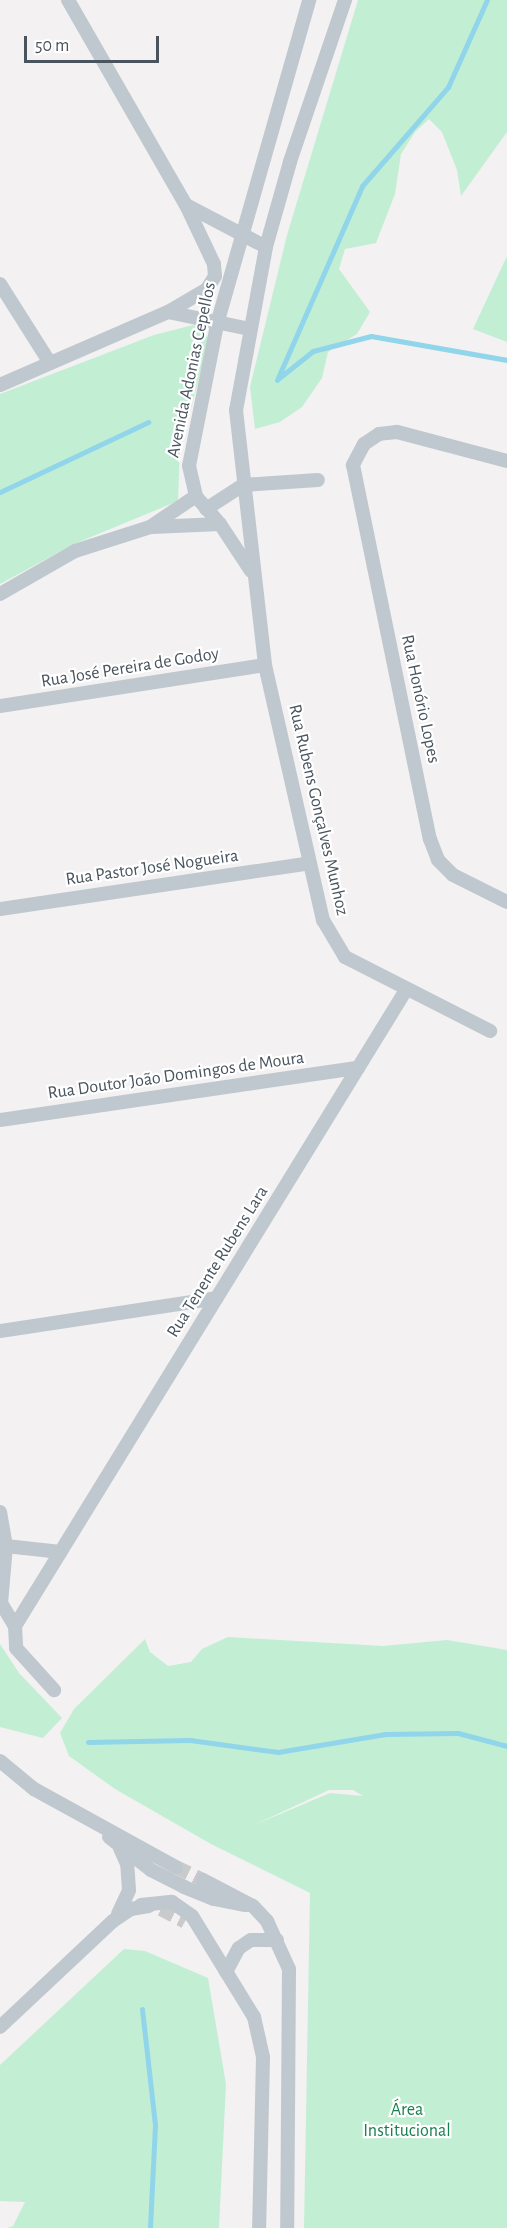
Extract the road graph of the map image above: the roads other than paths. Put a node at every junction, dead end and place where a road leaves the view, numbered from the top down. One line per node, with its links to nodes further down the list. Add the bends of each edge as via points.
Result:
1 (68, 0): 4 (street)
2 (345, 0): 6 (street, via 290,162)
3 (305, 2): 5 (street, Avenida Adonias Cepellos)
4 (186, 205): 5 (street); 8 (street, via 214,264 215,276 207,289)
5 (241, 234): 6 (street); 9 (street, Avenida Adonias Cepellos)
6 (266, 247): 10 (street)
7 (0, 284): 11 (street)
8 (168, 312): 9 (street); 11 (street)
9 (217, 324): 10 (street); 16 (street, Avenida Adonias Cepellos, via 189,466)
10 (250, 329): 15 (street, via 236,410)
11 (50, 363): 12 (street)
12 (0, 385)
13 (507, 460): 25 (street, Rua Honório Lopes, via 397,432 379,434 364,444 353,465 430,839 438,860 453,874)
14 (318, 480): 15 (street)
15 (243, 485): 17 (street); 20 (street)
16 (196, 496): 17 (street, Avenida Adonias Cepellos); 19 (street)
17 (206, 509): 18 (street, Avenida Adonias Cepellos)
18 (220, 524): 19 (street); 20 (street, Avenida Adonias Cepellos)
19 (150, 527): 21 (street, via 75,551)
20 (254, 576): 22 (street, Rua Rubens Gonçalves Munhoz)
21 (0, 594)
22 (266, 665): 23 (street, Rua José Pereira de Godoy); 24 (street, Rua Rubens Gonçalves Munhoz)
23 (0, 706)
24 (310, 863): 26 (street, Rua Pastor José Nogueira); 27 (street, Rua Rubens Gonçalves Munhoz, via 323,920 345,957)
25 (507, 902)
26 (0, 909)
27 (406, 990): 28 (street, Rua Rubens Gonçalves Munhoz); 29 (street, Rua Tenente Rubens Lara)
28 (490, 1031)
29 (358, 1068): 30 (street, Rua Doutor João Domingos de Moura); 31 (street, Rua Tenente Rubens Lara)
30 (0, 1120)
31 (217, 1298): 32 (street); 35 (street, Rua Tenente Rubens Lara)
32 (0, 1331)
33 (0, 1512): 34 (street)
34 (6, 1546): 35 (street); 36 (street, via 1,1603)
35 (60, 1552): 36 (street, Rua Tenente Rubens Lara)
36 (15, 1626): 37 (street, via 16,1648)
37 (54, 1690)
38 (0, 1761): 39 (street, via 34,1789)
39 (79, 1812): 40 (street); 41 (street)
40 (119, 1845): 43 (street, via 150,1870 184,1887 214,1899); 46 (street, via 127,1863 129,1890)
41 (176, 1867)
42 (203, 1880): 43 (street)
43 (253, 1906): 49 (street)
44 (136, 1907): 45 (street); 46 (street); 48 (street, via 157,1900 178,1904 192,1916)
45 (161, 1910)
46 (113, 1921): 51 (street)
47 (184, 1922): 48 (street)
48 (202, 1937): 50 (street)
49 (277, 1940): 50 (street, via 250,1940 240,1948); 53 (street, via 289,1981)
50 (226, 1972): 52 (street, via 254,2017 263,2057)
51 (0, 2027)
52 (259, 2228)
53 (287, 2228)

